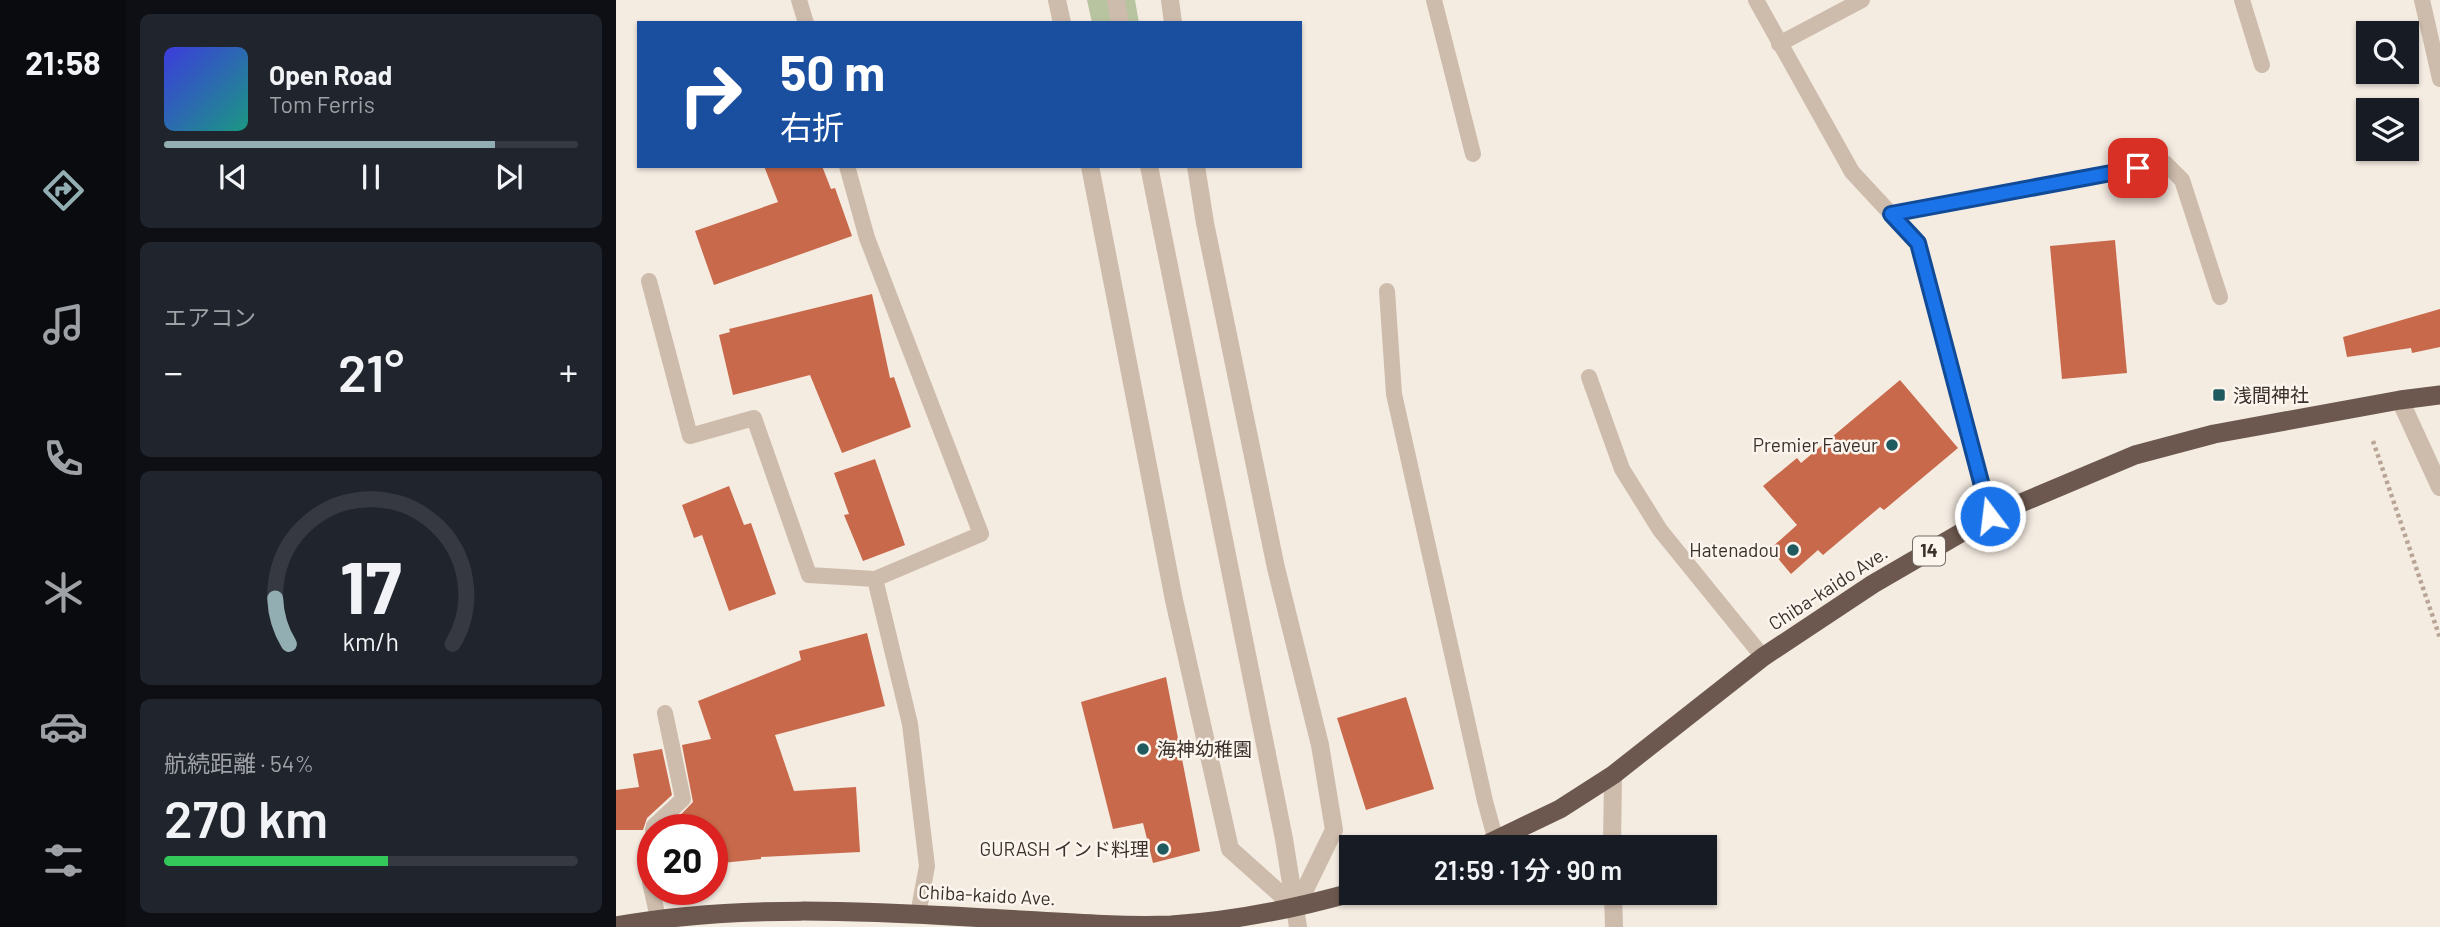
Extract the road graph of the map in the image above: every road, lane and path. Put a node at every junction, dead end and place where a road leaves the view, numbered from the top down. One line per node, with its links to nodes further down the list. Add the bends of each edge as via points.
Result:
1 (799, 0): 10 (lane)
2 (1057, 0): 11 (street)
3 (1116, 0): 12 (street)
4 (1170, 0): 13 (street)
5 (1434, 0): 17 (lane)
6 (1756, 0): 14 (lane)
7 (1862, 0): 14 (lane)
8 (2242, 0): 15 (lane)
9 (2422, 0): 16 (lane)
10 (805, 21)
11 (1062, 21)
12 (1121, 21)
13 (1173, 21)
14 (1779, 44): 22 (lane, via 1852,172)
15 (2262, 65)
16 (2440, 79)
17 (1473, 154)
18 (848, 168): 32 (lane, via 867,238 981,534)
19 (1090, 168): 45 (street, via 1174,600 1230,849)
20 (1149, 168): 45 (street)
21 (1196, 168): 45 (street, via 1276,568 1320,745 1334,830)
22 (1891, 214): 25 (lane, via 2165,163 2182,180); 31 (lane, via 1918,243)
23 (649, 281): 32 (lane, via 690,436 754,418 808,575)
24 (1387, 291): 38 (lane, via 1394,394 1485,801)
25 (2220, 297)
26 (1589, 377): 34 (lane, via 1622,468 1660,530)
27 (2440, 395): 28 (highway, Chiba-kaido Ave. / 14)
28 (2400, 400): 30 (street); 31 (highway, Chiba-kaido Ave. / 14, via 2214,434 2135,455)
29 (2373, 440): 33 (path)
30 (2440, 487)
31 (1990, 516): 34 (highway, Chiba-kaido Ave. / 14, via 1873,584)
32 (875, 579): 44 (lane, via 910,724 927,866)
33 (2440, 638)
34 (1763, 657): 36 (highway, Chiba-kaido Ave. / 14)
35 (665, 713): 37 (lane, via 683,799)
36 (1613, 775): 39 (highway, Chiba-kaido Ave. / 14); 40 (street)
37 (667, 814)
38 (1488, 835)
39 (1507, 835)
40 (1612, 835)
41 (1339, 899): 45 (highway, Chiba-kaido Ave.)
42 (655, 905): 46 (lane)
43 (1614, 905): 49 (street)
44 (918, 914): 45 (highway, Chiba-kaido Ave., via 1169,925); 47 (highway, Chiba-kaido Ave., via 777,912)
45 (1297, 917)
46 (658, 918): 47 (highway, Chiba-kaido Ave.); 48 (highway, Chiba-kaido Ave.)
47 (696, 921)
48 (616, 926)
49 (1614, 927)

